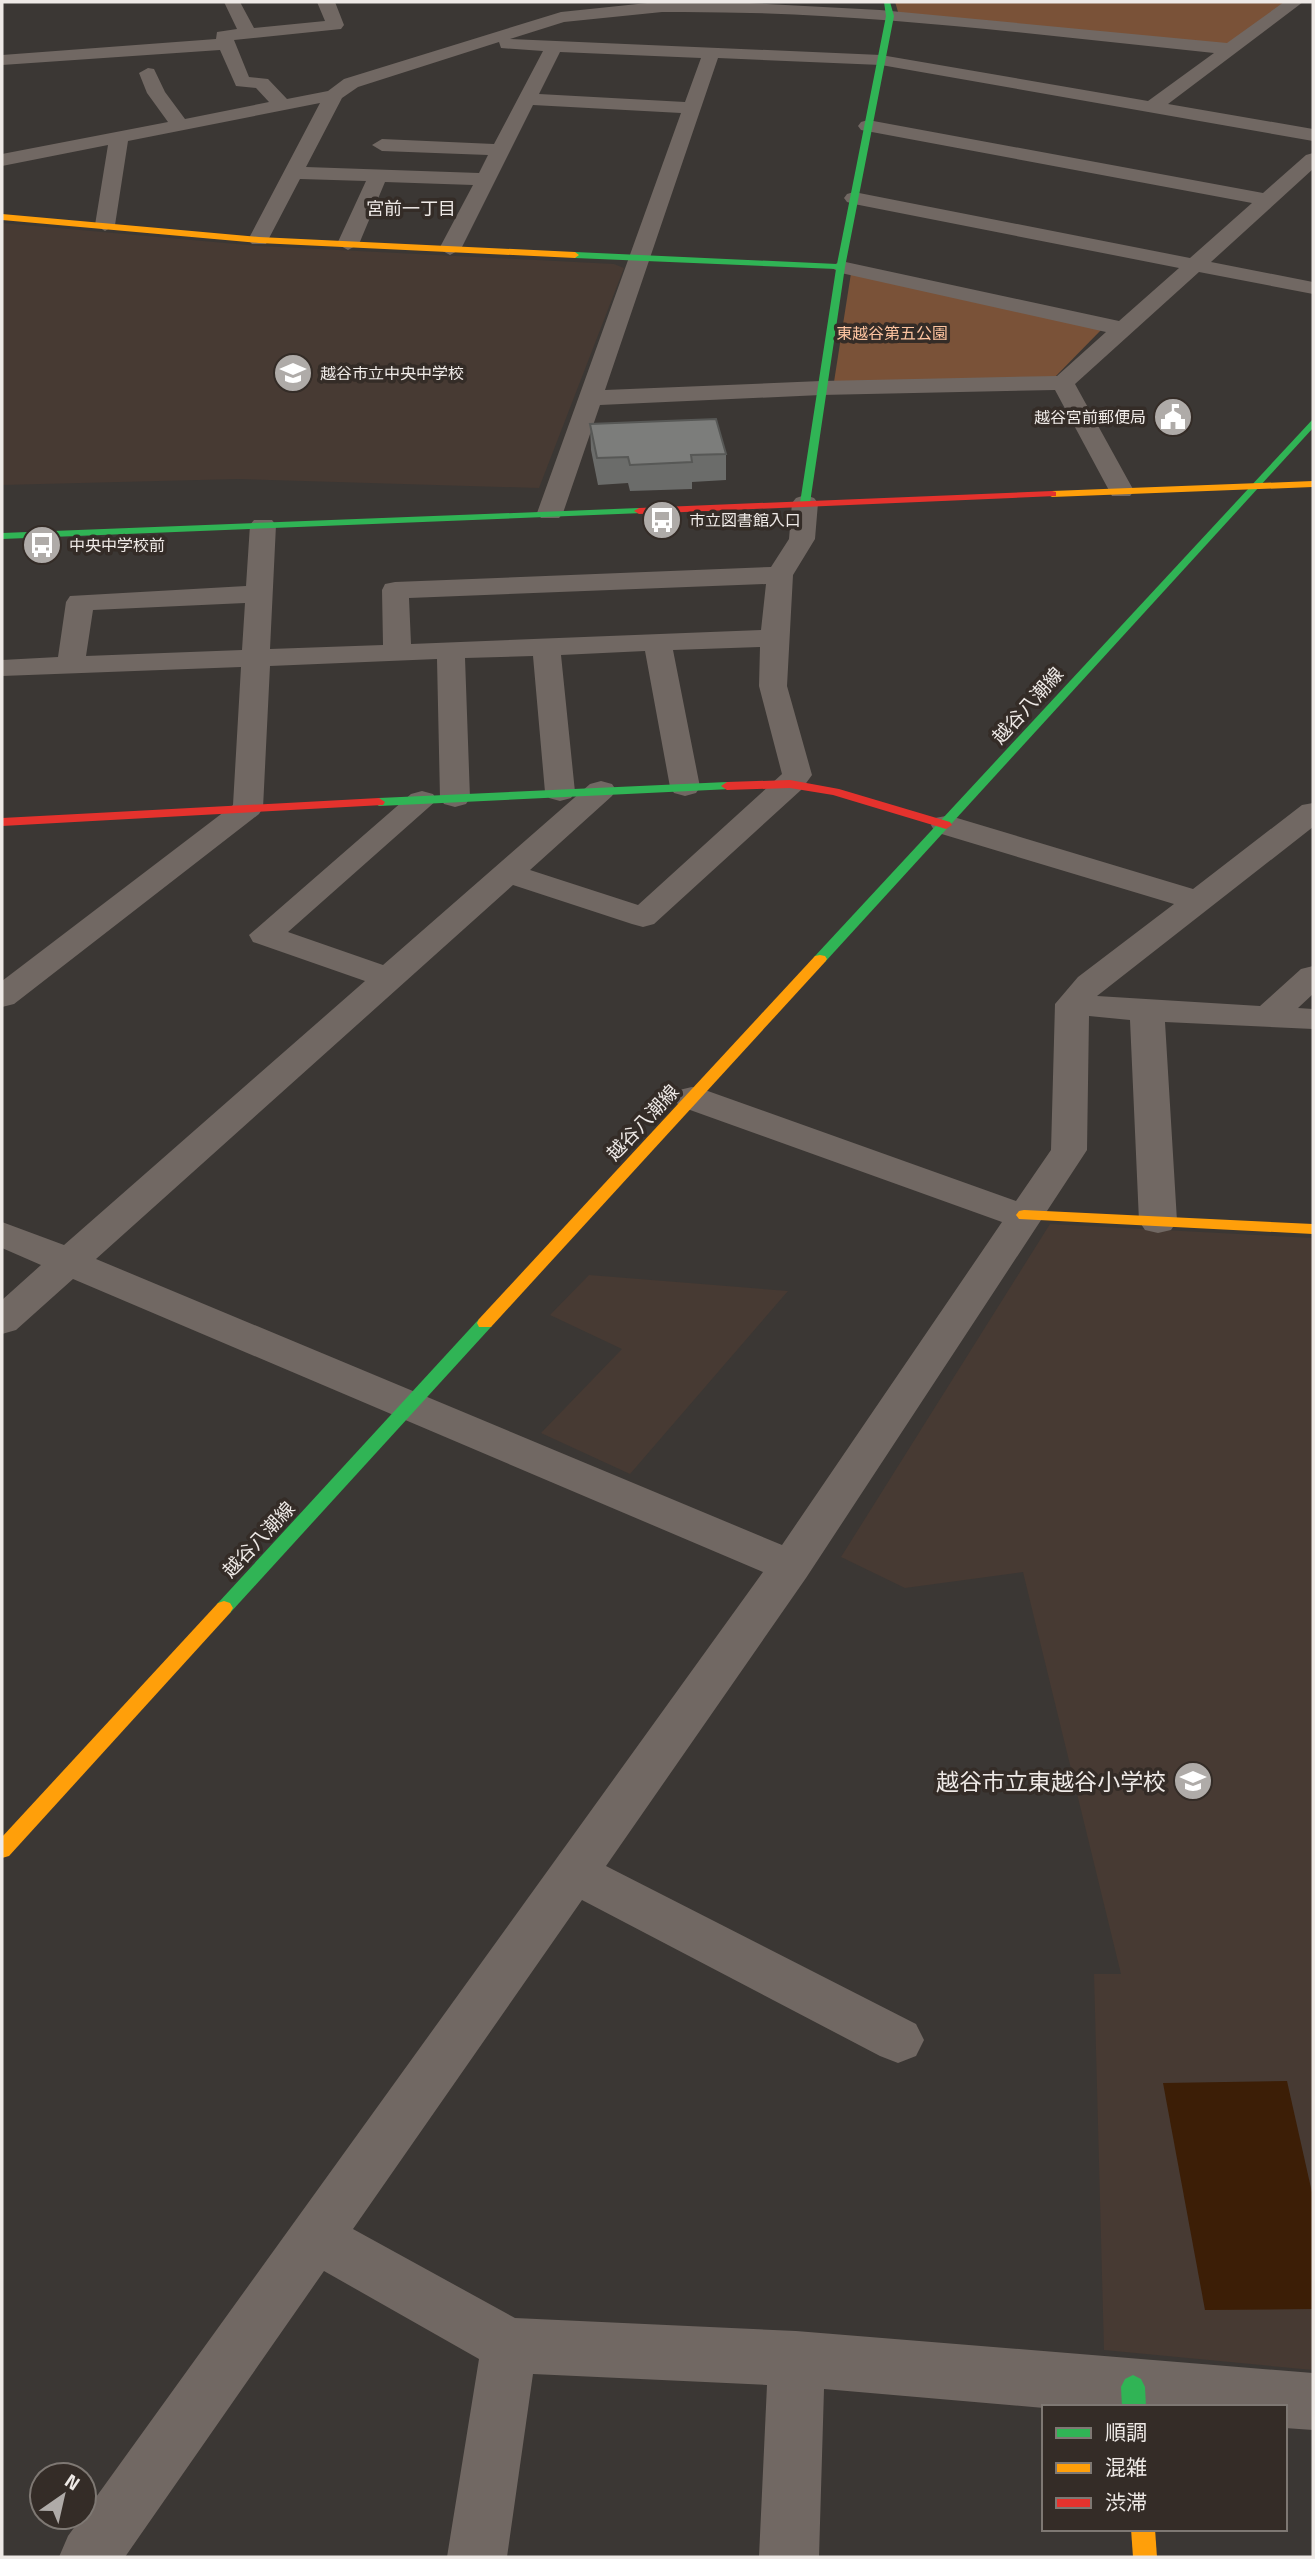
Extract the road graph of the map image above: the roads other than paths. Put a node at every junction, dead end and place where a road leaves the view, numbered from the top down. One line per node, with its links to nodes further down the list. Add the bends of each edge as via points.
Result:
1 (232, 2): 10 (street)
2 (326, 2): 10 (street, via 335,25)
3 (1294, 2): 14 (street)
4 (721, 4): 5 (street); 8 (street)
5 (636, 5): 6 (street)
6 (593, 6): 9 (street)
7 (527, 9): 9 (street)
8 (889, 9): 14 (street); 17 (street)
9 (539, 24): 11 (street)
10 (248, 33): 12 (street, via 223,36)
11 (481, 43): 13 (street); 19 (street, via 351,83)
12 (226, 44): 16 (street); 21 (street, via 242,82 261,83)
13 (554, 46): 15 (street); 20 (street)
14 (1231, 49): 22 (street)
15 (711, 54): 17 (street); 23 (street)
16 (2, 60)
17 (881, 60): 22 (street); 25 (street)
18 (148, 73): 24 (street, via 156,93)
19 (334, 95): 21 (street); 32 (street)
20 (527, 99): 23 (street); 29 (street)
21 (283, 105): 24 (street)
22 (1152, 107): 26 (street)
23 (692, 108): 42 (street)
24 (179, 124): 27 (street)
25 (868, 126): 35 (street); 36 (street)
26 (1313, 135)
27 (119, 136): 31 (street); 38 (street)
28 (382, 145): 29 (street)
29 (501, 150): 34 (street)
30 (1313, 159): 36 (street)
31 (2, 160)
32 (293, 173): 33 (street); 39 (street)
33 (378, 176): 34 (street); 40 (street)
34 (485, 179): 41 (street)
35 (855, 198): 43 (street); 44 (street)
36 (1268, 200): 43 (street)
37 (2, 217): 38 (street)
38 (105, 225): 39 (street)
39 (259, 240): 40 (street)
40 (348, 244): 41 (street)
41 (450, 248): 42 (street)
42 (639, 256): 44 (street); 49 (street)
43 (1195, 265): 45 (street); 46 (street)
44 (841, 267): 46 (street); 48 (street)
45 (1313, 288)
46 (1123, 329): 47 (street)
47 (1063, 383): 48 (street); 53 (street)
48 (821, 388): 49 (street); 54 (street)
49 (589, 398): 55 (street)
50 (1313, 422): 52 (street, 越谷八潮線)
51 (1313, 484): 52 (street)
52 (1255, 486): 53 (street); 77 (street, 越谷八潮線)
53 (1121, 491): 54 (street)
54 (805, 503): 55 (street); 58 (street, via 802,539)
55 (550, 513): 56 (street)
56 (263, 525): 57 (street); 59 (street)
57 (2, 536)
58 (780, 575): 60 (street); 64 (street, via 395,590)
59 (259, 594): 65 (street); 66 (street, via 80,602)
60 (774, 638): 61 (street); 68 (street, via 774,686 797,775)
61 (657, 642): 62 (street); 69 (street)
62 (546, 647): 63 (street); 71 (street)
63 (451, 650): 64 (street); 72 (street)
64 (397, 652): 65 (street)
65 (256, 657): 66 (street); 74 (street)
66 (71, 665): 67 (street)
67 (2, 668)
68 (790, 784): 69 (street); 77 (street, via 835,792); 78 (street, via 643,918)
69 (685, 787): 70 (street)
70 (601, 790): 71 (street); 78 (street)
71 (560, 792): 72 (street)
72 (455, 798): 73 (street)
73 (422, 800): 74 (street); 81 (street, via 265,935)
74 (248, 808): 76 (street); 82 (street)
75 (1313, 812): 79 (street)
76 (2, 822)
77 (946, 825): 79 (street); 87 (street, 越谷八潮線)
78 (509, 873): 81 (street)
79 (1199, 901): 83 (street, via 1090,984)
80 (1313, 976): 85 (street)
81 (389, 978): 92 (street)
82 (2, 997)
83 (1072, 1004): 84 (street); 88 (street, via 1069,1150)
84 (1147, 1011): 85 (street); 89 (street)
85 (1268, 1017): 86 (street)
86 (1313, 1019)
87 (692, 1098): 88 (street); 94 (street, 越谷八潮線)
88 (1024, 1215): 89 (street); 95 (street)
89 (1158, 1221): 90 (street)
90 (1313, 1229)
91 (2, 1234): 92 (street)
92 (68, 1262): 93 (street); 94 (street)
93 (2, 1321)
94 (410, 1406): 95 (street); 96 (street, 越谷八潮線)
95 (791, 1566): 97 (street)
96 (2, 1850)
97 (574, 1873): 98 (street); 99 (street)
98 (898, 2040)
99 (316, 2237): 100 (street); 105 (street)
100 (509, 2345): 101 (street); 106 (street)
101 (796, 2359): 102 (street); 107 (street)
102 (1133, 2397): 103 (street)
103 (1313, 2402)
104 (1143, 2531): 108 (street)
105 (89, 2557)
106 (477, 2557)
107 (789, 2557)
108 (1145, 2557)

